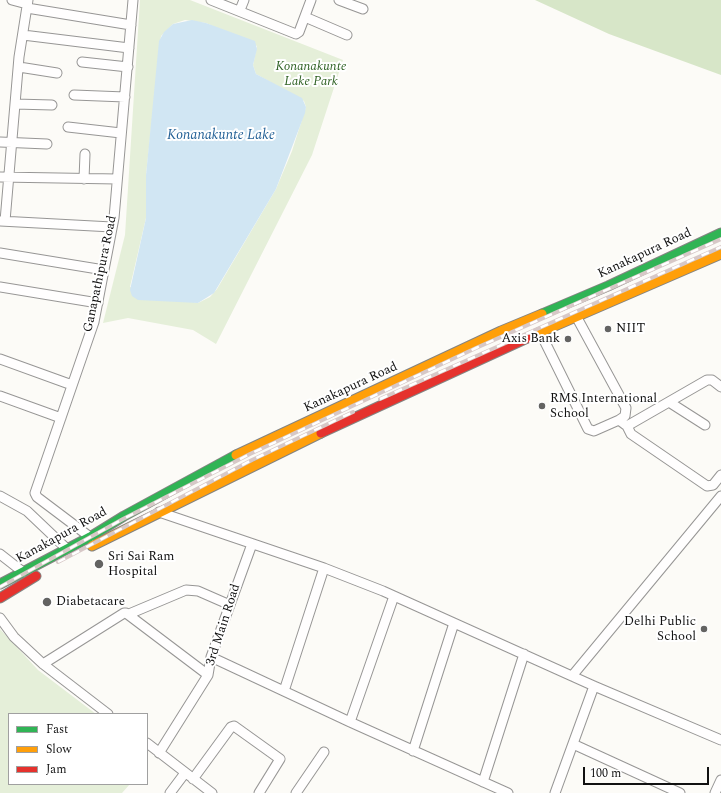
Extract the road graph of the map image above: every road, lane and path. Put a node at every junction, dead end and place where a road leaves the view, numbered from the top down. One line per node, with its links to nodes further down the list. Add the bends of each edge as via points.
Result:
1 (12, 0): 7 (street)
2 (133, 0): 11 (street, Ganapathipura Road)
3 (211, 0): 9 (street)
4 (244, 0): 9 (street)
5 (311, 0): 10 (street)
6 (339, 0): 8 (street)
7 (27, 4): 11 (street); 12 (street)
8 (363, 9)
9 (240, 10): 10 (street, via 296,34)
10 (305, 17): 13 (street)
11 (131, 25): 14 (street, Ganapathipura Road)
12 (23, 35): 14 (street); 16 (street)
13 (347, 35)
14 (129, 48): 17 (street, Ganapathipura Road)
15 (82, 62): 17 (street)
16 (18, 66): 18 (street); 21 (street)
17 (128, 67): 20 (street, Ganapathipura Road)
18 (57, 73)
19 (74, 95): 20 (street)
20 (125, 97): 24 (street, Ganapathipura Road)
21 (15, 104): 22 (street); 26 (street)
22 (52, 105)
23 (68, 127): 24 (street)
24 (122, 133): 31 (street, Ganapathipura Road)
25 (0, 142): 26 (street)
26 (11, 143): 27 (street); 29 (street)
27 (47, 144)
28 (85, 154): 30 (street)
29 (4, 177): 30 (street); 32 (street)
30 (84, 179): 31 (street)
31 (117, 179): 33 (street, Ganapathipura Road)
32 (2, 221): 33 (street)
33 (112, 227): 37 (street, Ganapathipura Road)
34 (721, 233): 54 (highway, Kanakapura Road, via 608,286 501,330 224,462)
35 (0, 253): 37 (street)
36 (721, 254): 40 (highway, Kanakapura Road)
37 (104, 270): 39 (street, Ganapathipura Road)
38 (0, 287): 39 (street)
39 (98, 302): 43 (street, Ganapathipura Road, via 94,322)
40 (576, 316): 41 (highway, Kanakapura Road); 48 (street, via 626,408 624,416)
41 (540, 332): 48 (street, via 588,429 594,431); 55 (highway, Kanakapura Road, via 303,441)
42 (0, 358): 43 (street)
43 (72, 385): 47 (street, Ganapathipura Road)
44 (721, 387): 46 (street, via 712,380 707,380)
45 (0, 396): 47 (street)
46 (669, 402): 49 (street); 50 (street)
47 (62, 418): 56 (street, Ganapathipura Road, via 35,494)
48 (618, 420): 50 (street)
49 (705, 425)
50 (627, 426): 51 (street, via 631,434 707,486 713,485)
51 (721, 475)
52 (0, 496): 58 (street, via 27,511)
53 (721, 496): 73 (street)
54 (150, 502): 55 (street); 56 (highway, Kanakapura Road)
55 (159, 513): 57 (street); 64 (highway, Kanakapura Road, via 58,563)
56 (90, 537): 58 (highway, Kanakapura Road)
57 (252, 544): 60 (street); 65 (street, 3rd Main Road)
58 (67, 549): 61 (highway, Kanakapura Road)
59 (0, 554): 61 (street)
60 (324, 568): 63 (street); 75 (street)
61 (23, 572): 62 (highway, Kanakapura Road)
62 (0, 584)
63 (394, 596): 68 (street); 77 (street)
64 (0, 598)
65 (230, 605): 66 (street, via 198,591 186,590); 70 (street, 3rd Main Road)
66 (129, 614): 71 (street, via 124,612); 72 (street, 3rd Main Road)
67 (0, 618): 71 (street, via 14,637)
68 (454, 623): 69 (street); 81 (street)
69 (524, 654): 73 (street); 86 (street)
70 (212, 657): 72 (street, 3rd Main Road); 75 (street)
71 (43, 664): 76 (street)
72 (208, 675): 83 (street)
73 (572, 676): 74 (street)
74 (594, 686): 78 (street); 80 (street)
75 (284, 691): 77 (street)
76 (107, 713)
77 (350, 722): 81 (street)
78 (721, 740)
79 (148, 744): 83 (street)
80 (573, 744): 92 (street); 93 (street)
81 (413, 751): 86 (street)
82 (324, 752): 90 (street)
83 (159, 753): 84 (street)
84 (185, 773): 85 (street); 87 (street)
85 (193, 779): 88 (street); 89 (street, via 234,726 280,760)
86 (483, 782): 91 (street)
87 (170, 793)
88 (212, 793)
89 (259, 793)
90 (296, 793)
91 (508, 793)
92 (555, 793)
93 (680, 793)

